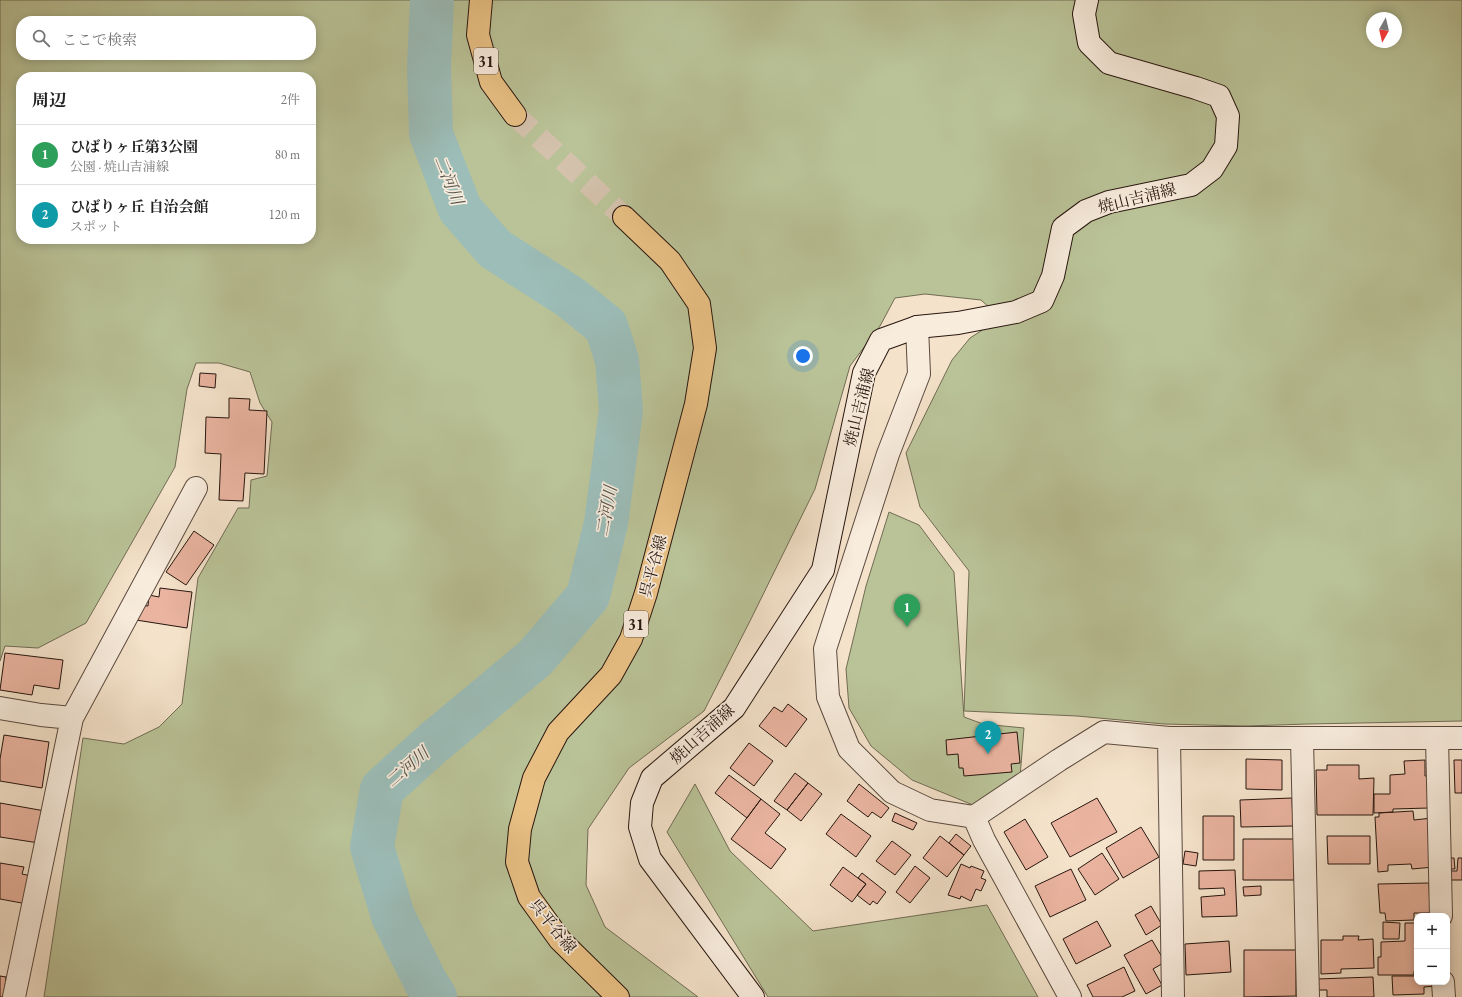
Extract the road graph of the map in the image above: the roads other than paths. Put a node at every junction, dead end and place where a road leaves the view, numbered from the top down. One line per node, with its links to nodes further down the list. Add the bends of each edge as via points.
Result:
1 (481, 0): 3 (main road, 31, via 478,35 492,82)
2 (1088, 0): 5 (street, 焼山吉浦線, via 1084,14 1089,43 1109,63 1218,96 1228,116 1226,146 1212,169 1191,185 1109,202 1086,211 1063,228 1053,276 1042,301 1016,312 958,323)
3 (515, 115)
4 (624, 217): 17 (main road, 呉平谷線 / 31, via 670,261 699,304 705,348 694,411 646,593 631,639 611,676 558,732 534,778 520,829 518,862 529,897 560,940)
5 (918, 327): 13 (street, via 919,374 888,454 825,649 828,697 849,749 892,792 930,810); 18 (street, 焼山吉浦線, via 881,340 864,374 823,570 734,708 652,778 642,803 640,827 650,859)
6 (196, 488): 8 (street)
7 (0, 708): 8 (street)
8 (72, 718): 16 (street)
9 (1169, 738): 12 (street); 13 (street, via 1104,732); 20 (street)
10 (1437, 738): 11 (street); 12 (street); 14 (street)
11 (1462, 738)
12 (1302, 739): 21 (street)
13 (974, 817): 19 (street)
14 (1442, 913)
15 (1443, 985): 22 (street)
16 (14, 997)
17 (618, 997)
18 (753, 997)
19 (1070, 997)
20 (1172, 997)
21 (1308, 997)
22 (1444, 997)

